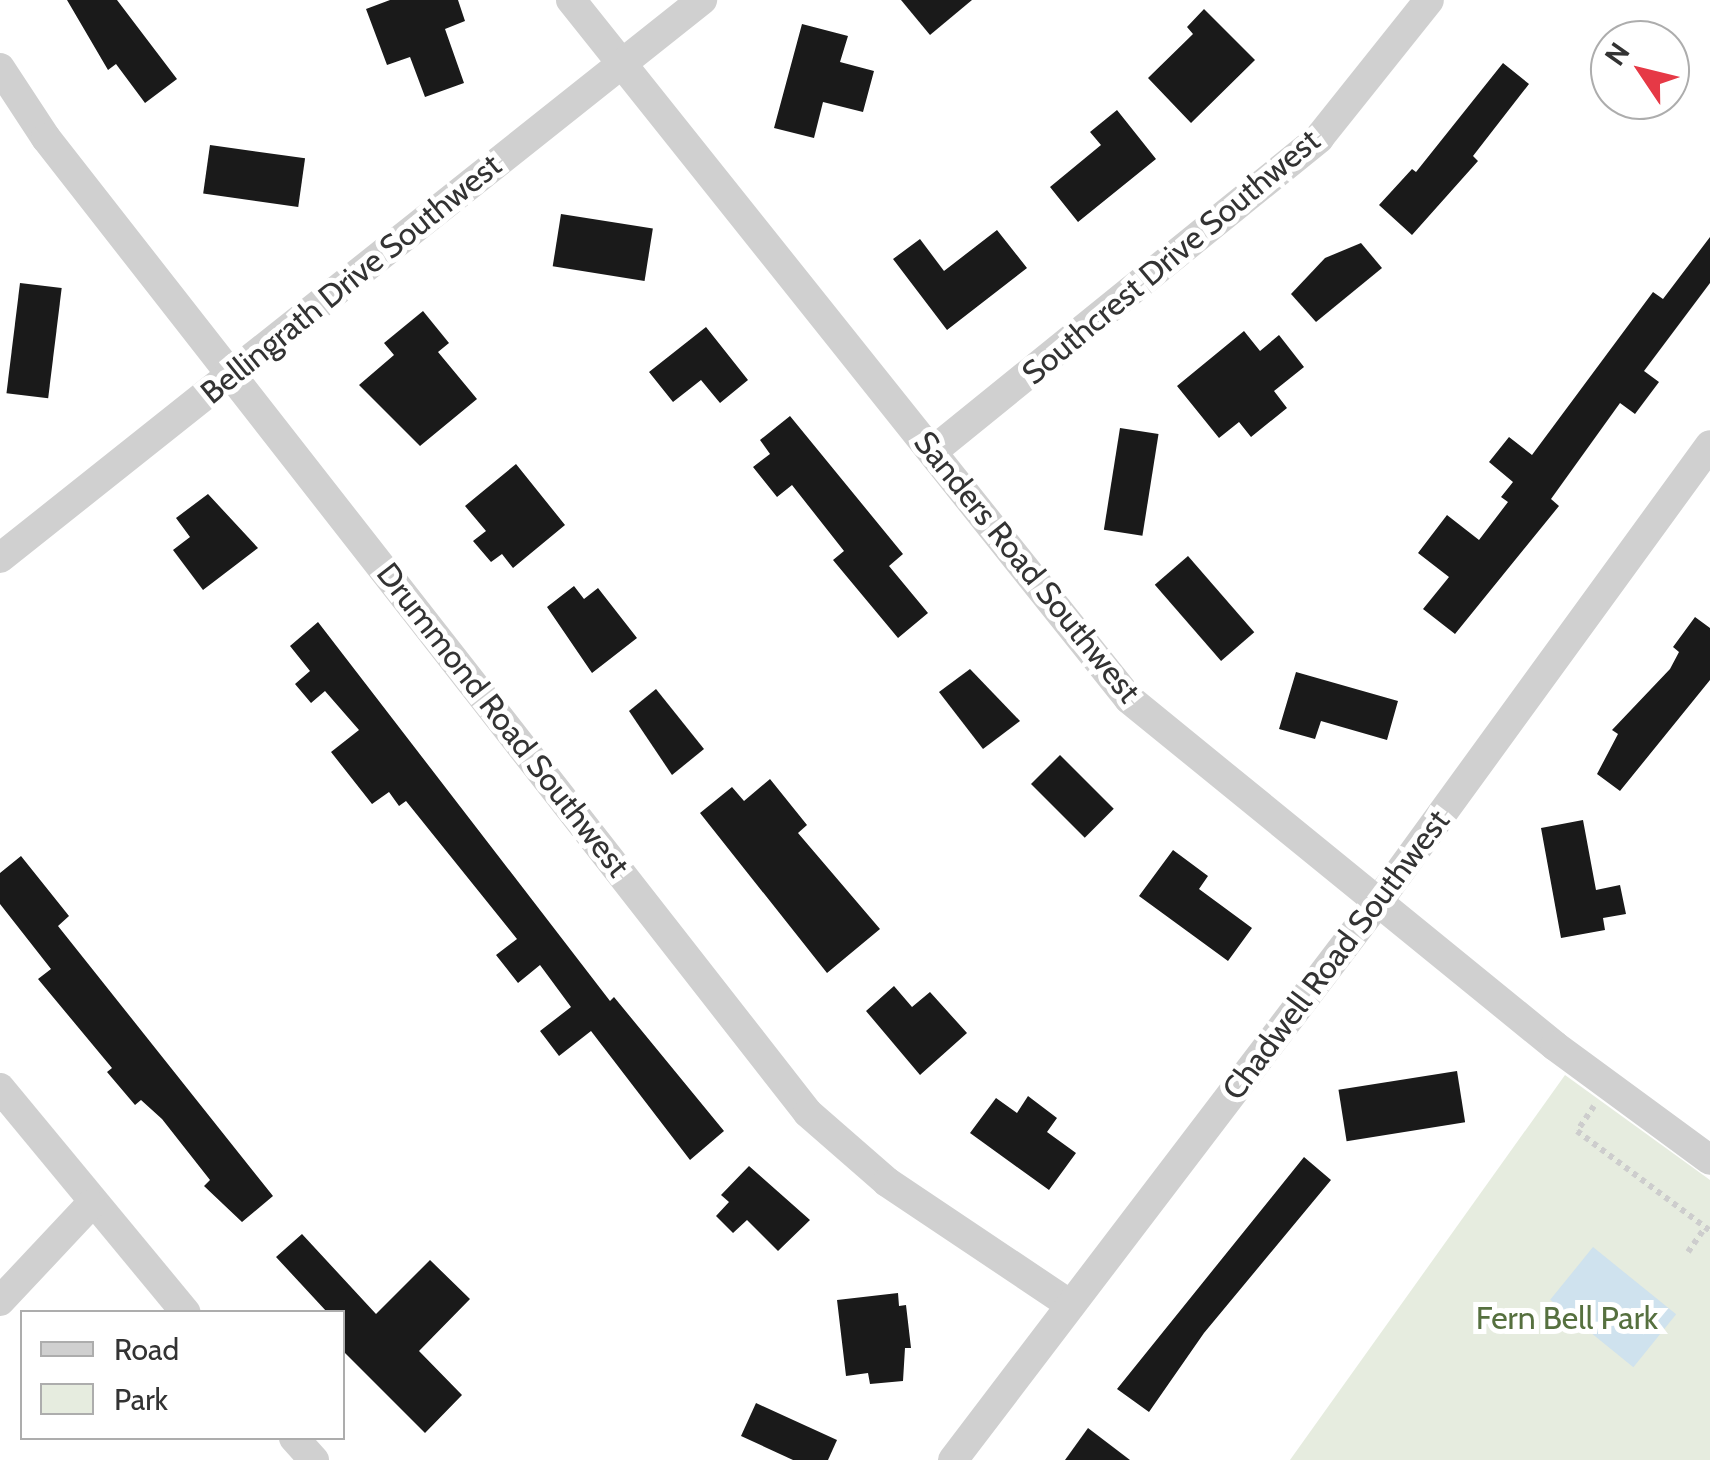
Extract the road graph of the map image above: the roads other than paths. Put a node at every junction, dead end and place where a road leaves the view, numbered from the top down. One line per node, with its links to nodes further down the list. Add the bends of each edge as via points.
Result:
1 (570, 0): 4 (street, Sanders Road Southwest)
2 (702, 0): 4 (street, Bellingrath Drive Southwest)
3 (1430, 0): 8 (street, Southcrest Drive Southwest, via 1319,138)
4 (621, 62): 6 (street, Bellingrath Drive Southwest); 8 (street, Sanders Road Southwest)
5 (0, 68): 6 (street, Drummond Road Southwest, via 46,138)
6 (231, 376): 9 (street, Bellingrath Drive Southwest); 15 (street, Drummond Road Southwest, via 808,1114 887,1182)
7 (1710, 445): 10 (street, Chadwell Road Southwest)
8 (933, 451): 10 (street, Sanders Road Southwest, via 1129,699)
9 (0, 558)
10 (1377, 903): 12 (street, Sanders Road Southwest); 15 (street, Chadwell Road Southwest)
11 (0, 1088): 13 (street)
12 (1710, 1160)
13 (90, 1205): 14 (street); 16 (street)
14 (0, 1301)
15 (1071, 1305): 19 (street, Chadwell Road Southwest)
16 (183, 1310)
17 (296, 1440): 18 (street)
18 (314, 1460)
19 (953, 1460)

